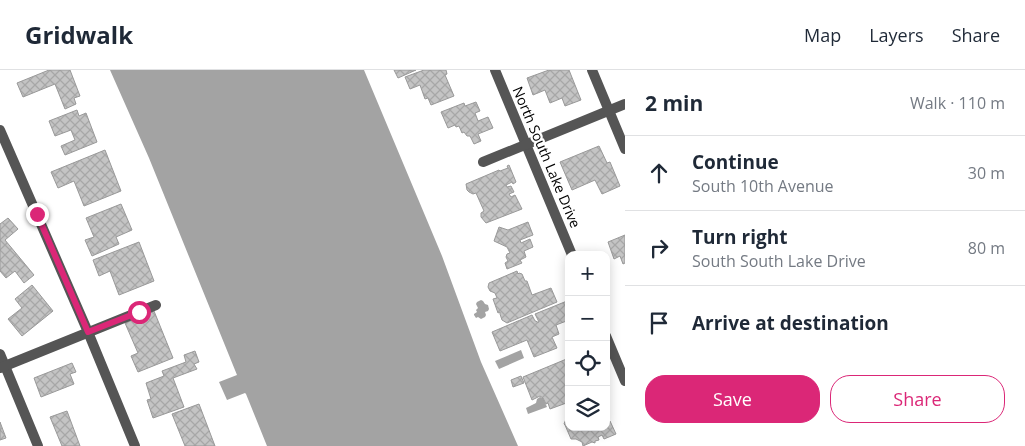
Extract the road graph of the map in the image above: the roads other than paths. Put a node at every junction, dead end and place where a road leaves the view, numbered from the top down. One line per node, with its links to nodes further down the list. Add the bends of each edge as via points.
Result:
1 (495, 70): 6 (street, North South Lake Drive)
2 (592, 70): 4 (street)
3 (625, 104): 4 (street)
4 (609, 110): 6 (street); 7 (street)
5 (0, 130): 11 (street)
6 (527, 145): 8 (street); 9 (street, North South Lake Drive)
7 (625, 149)
8 (483, 162)
9 (570, 251)
10 (156, 304): 11 (street)
11 (88, 332): 14 (street); 17 (street)
12 (608, 341): 15 (street)
13 (0, 354): 14 (street)
14 (3, 367): 16 (street)
15 (625, 381)
16 (38, 446)
17 (135, 446)

